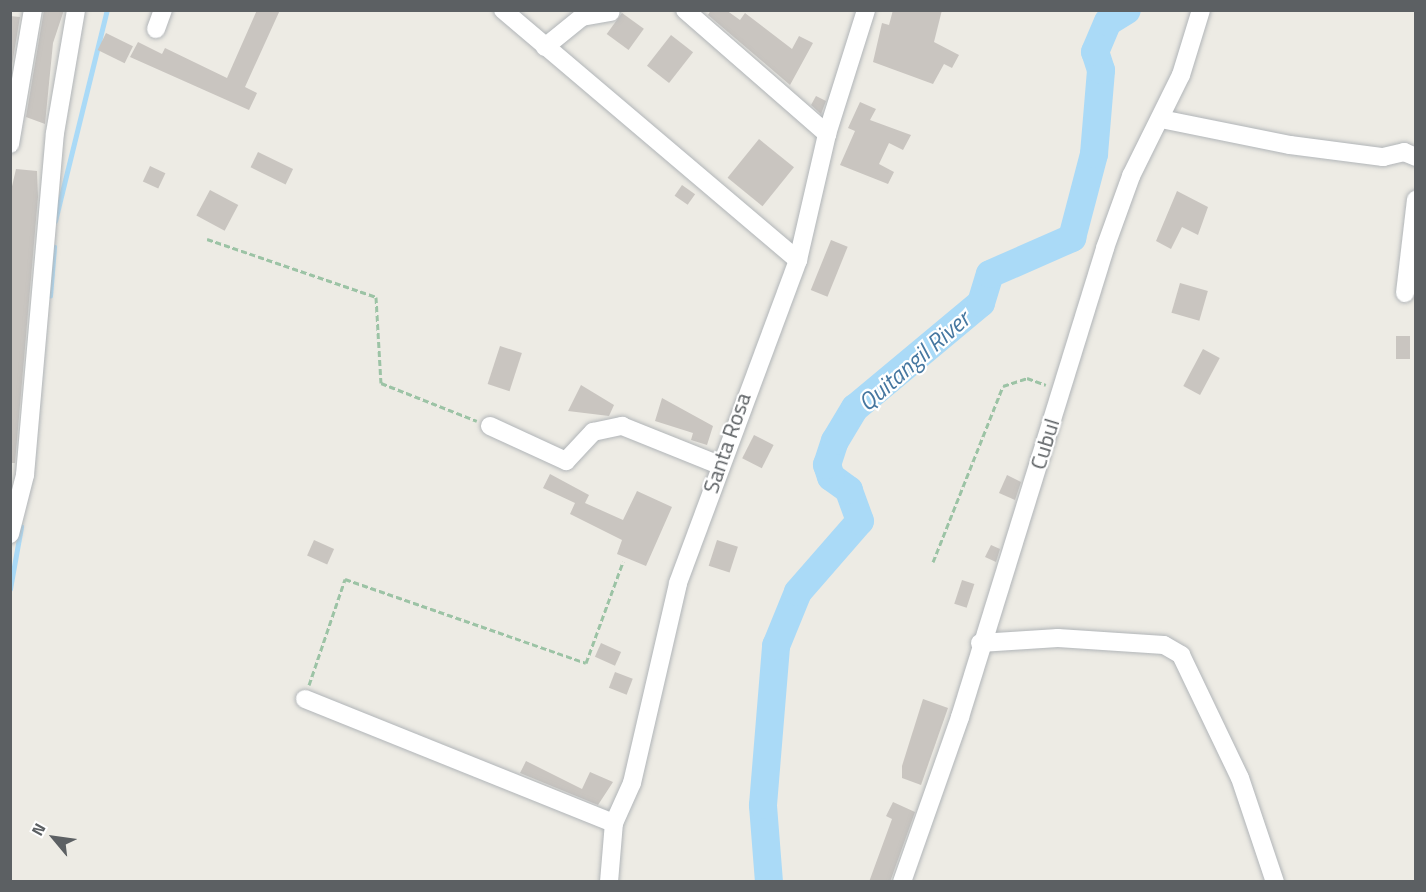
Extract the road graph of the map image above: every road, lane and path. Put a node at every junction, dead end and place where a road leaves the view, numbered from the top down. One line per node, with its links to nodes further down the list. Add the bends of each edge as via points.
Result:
1 (33, 10): 13 (street)
2 (76, 10): 22 (street, via 55,133 25,476)
3 (163, 10): 9 (street)
4 (503, 10): 10 (street)
5 (685, 10): 12 (street)
6 (866, 10): 12 (street, Santa Rosa)
7 (1201, 10): 11 (street, Cubul)
8 (611, 12): 10 (street, via 582,17)
9 (156, 29)
10 (545, 47): 17 (street)
11 (1161, 119): 14 (street, via 1290,145 1383,158 1404,152); 19 (street, Cubul, via 1131,176)
12 (826, 134): 17 (street, Santa Rosa)
13 (10, 144)
14 (1416, 157)
15 (1416, 200): 18 (street)
16 (207, 238): 20 (path, via 376,297 381,383)
17 (798, 260): 21 (street, Santa Rosa)
18 (1405, 293)
19 (1062, 391): 24 (path, via 1027,378 1003,386); 25 (street, Cubul)
20 (490, 426): 21 (street, via 566,461 593,432 622,426)
21 (719, 465): 27 (street, Santa Rosa, via 678,583 632,783)
22 (10, 534)
23 (623, 562): 26 (path, via 586,663 345,579)
24 (933, 562)
25 (980, 643): 29 (street, Cubul); 30 (street, via 1069,639 1164,645 1181,655 1240,778)
26 (305, 699): 27 (street)
27 (614, 823): 28 (street, Santa Rosa)
28 (609, 882)
29 (902, 882)
30 (1275, 882)

